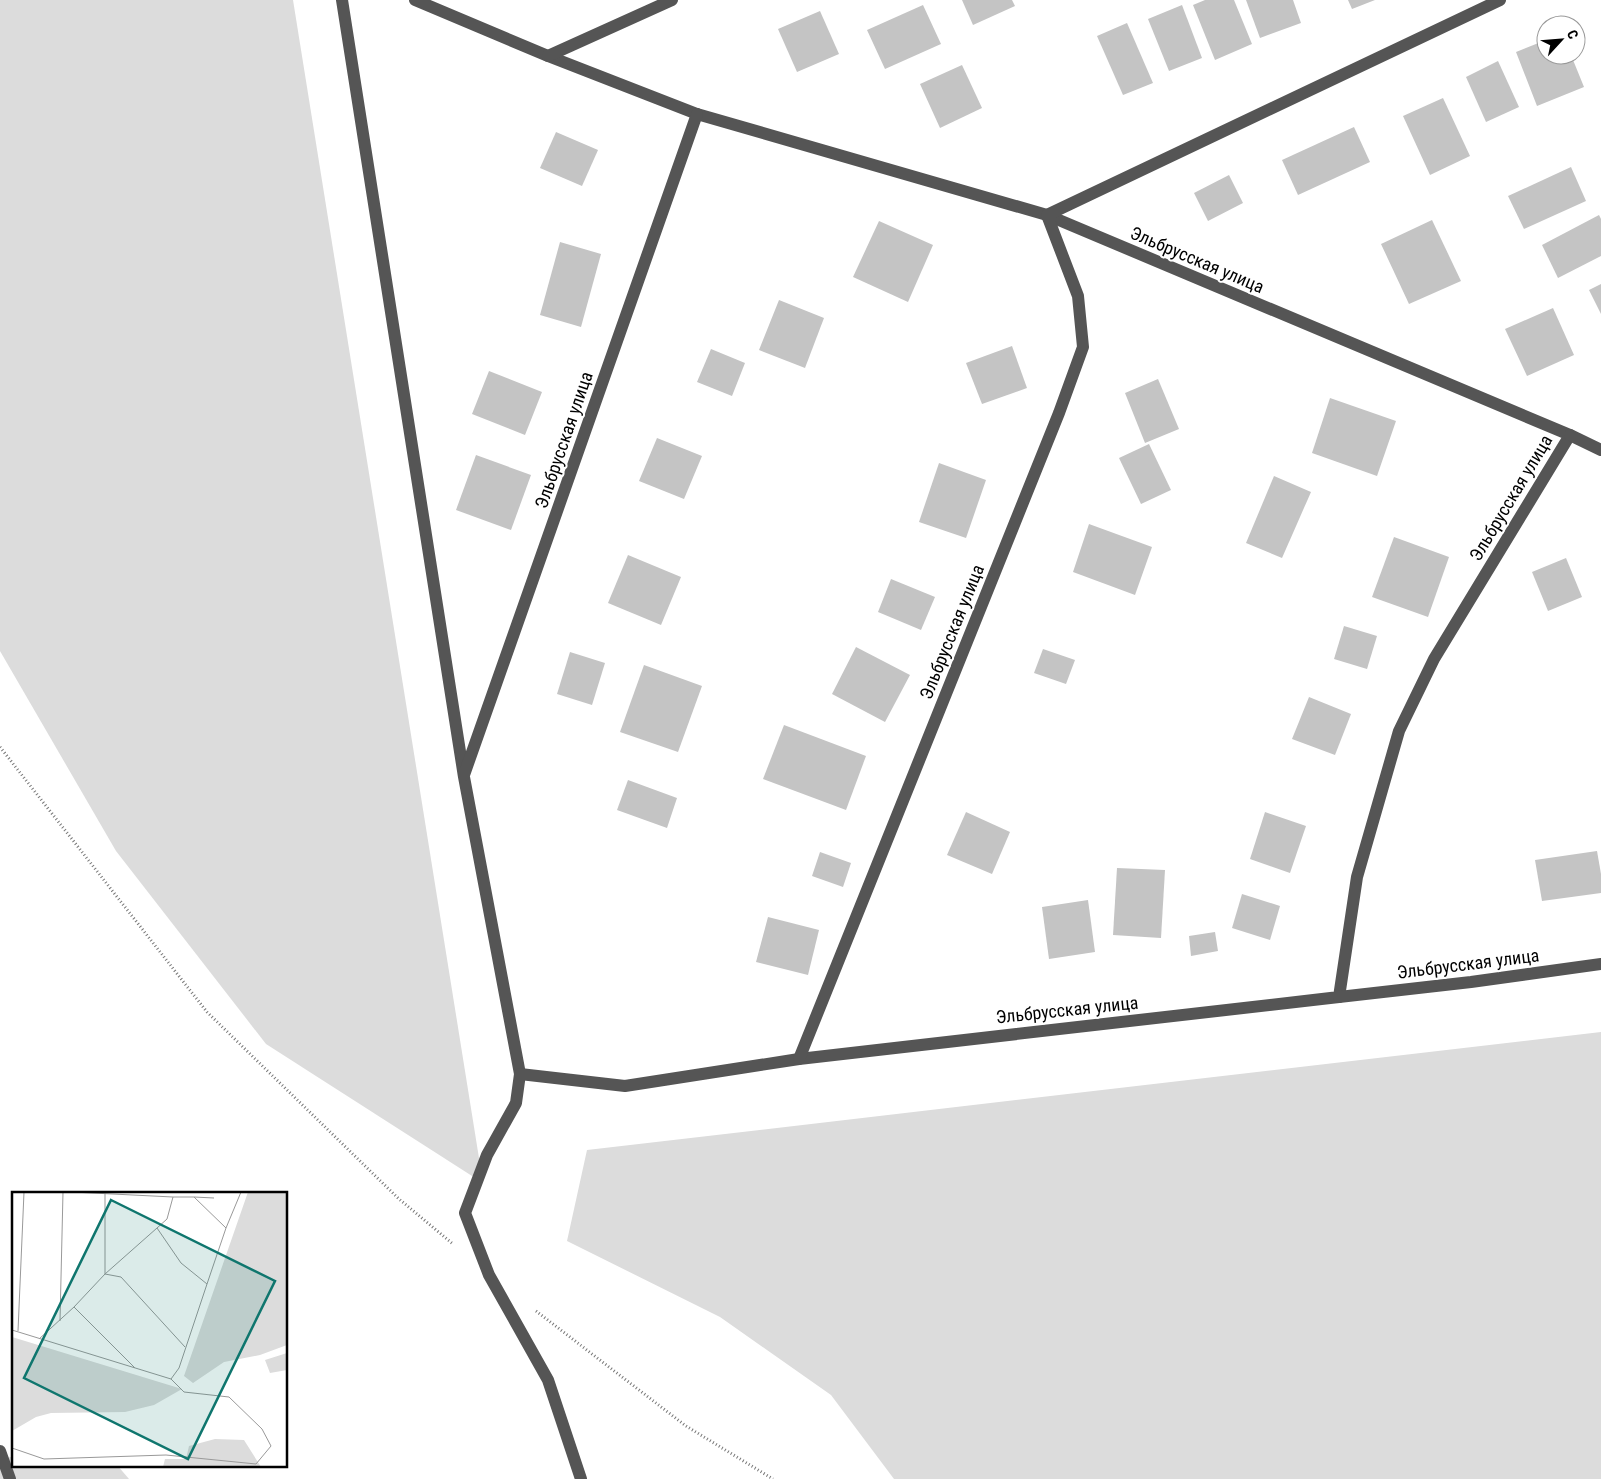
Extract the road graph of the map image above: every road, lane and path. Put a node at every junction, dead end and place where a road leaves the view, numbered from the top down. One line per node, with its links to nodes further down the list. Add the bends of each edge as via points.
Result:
1 (342, 0): 11 (street)
2 (415, 0): 5 (street, Эльбрусская улица)
3 (672, 0): 5 (street)
4 (1500, 0): 7 (street)
5 (548, 56): 6 (street, Эльбрусская улица)
6 (697, 114): 7 (street, Эльбрусская улица); 11 (street, Эльбрусская улица)
7 (1047, 215): 8 (street, Эльбрусская улица); 14 (street, Эльбрусская улица, via 1078,296 1083,347 1060,414)
8 (1570, 435): 9 (street); 13 (street, Эльбрусская улица, via 1434,659 1399,731 1357,877)
9 (1601, 450)
10 (0, 747): 16 (path, via 207,1012 399,1199)
11 (464, 777): 15 (street)
12 (1601, 964): 13 (street, Эльбрусская улица)
13 (1339, 997): 14 (street, Эльбрусская улица)
14 (799, 1058): 15 (street, Эльбрусская улица, via 625,1086)
15 (520, 1074): 20 (street, via 516,1103 487,1155 465,1213 489,1275 548,1380)
16 (459, 1250)
17 (529, 1305): 21 (path, via 686,1426)
18 (0, 1451): 19 (street)
19 (10, 1479)
20 (581, 1479)
21 (773, 1479)

